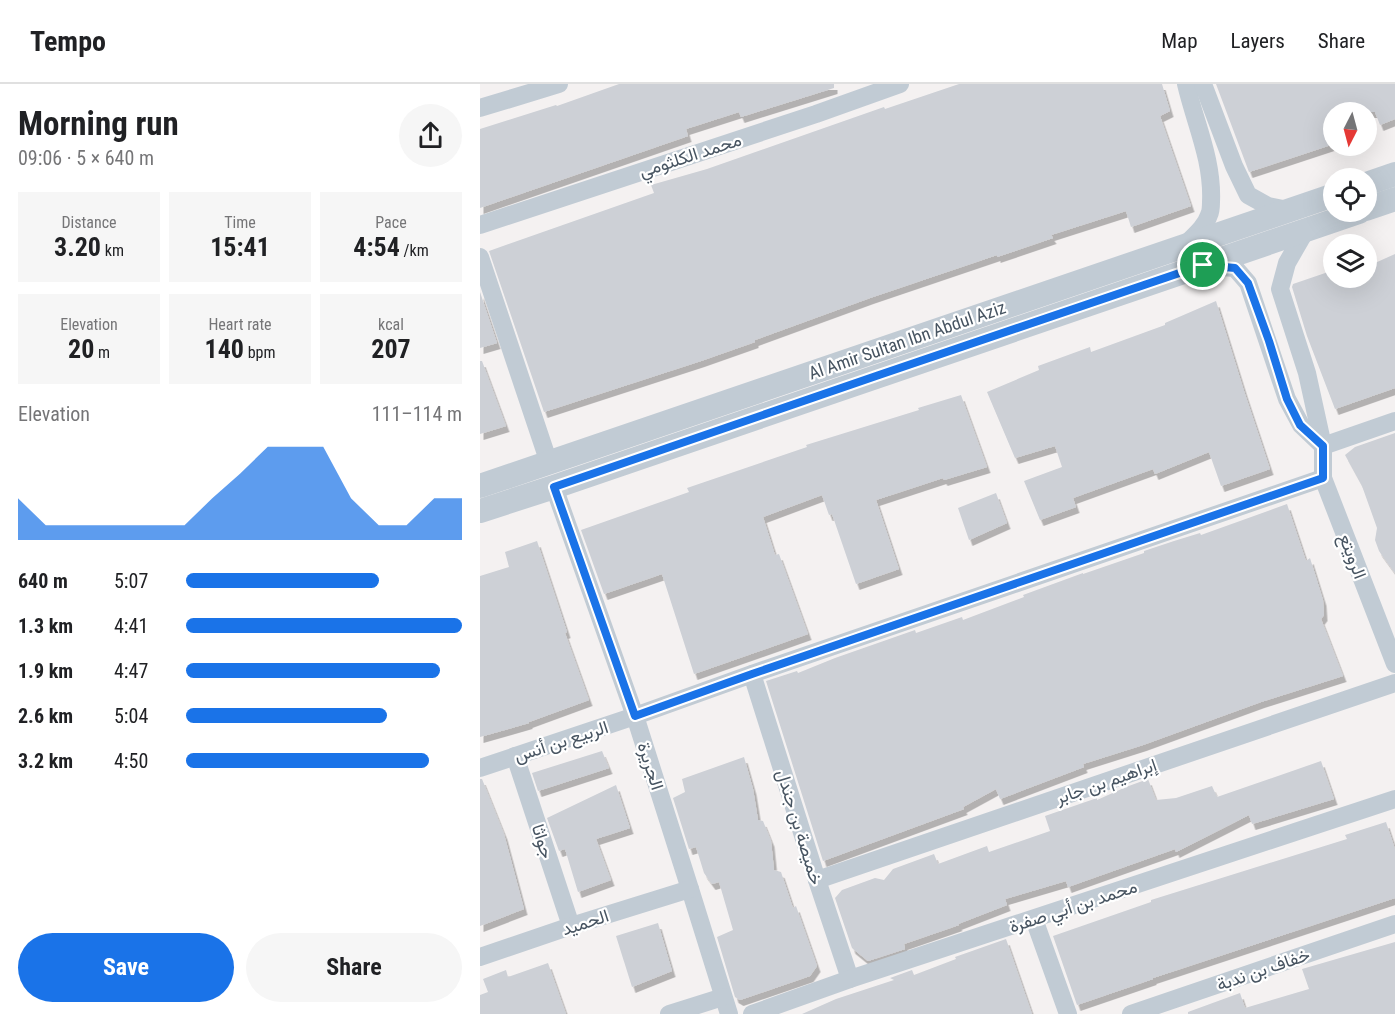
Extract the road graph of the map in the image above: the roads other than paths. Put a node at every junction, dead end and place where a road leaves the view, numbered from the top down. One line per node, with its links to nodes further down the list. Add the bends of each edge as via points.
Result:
1 (559, 84): 5 (street)
2 (900, 84): 13 (street, محمد الكلثومي)
3 (1186, 84): 15 (street, via 1201,133 1211,193 1210,214 1200,231)
4 (1203, 84): 11 (street, via 1248,195 1268,206)
5 (480, 108)
6 (1395, 174): 7 (street)
7 (1377, 180)
8 (1323, 199): 11 (street, Al Amir Sultan Ibn Abdul Aziz)
9 (1395, 199): 10 (street)
10 (1377, 205)
11 (1288, 210): 15 (street, Al Amir Sultan Ibn Abdul Aziz)
12 (1330, 222): 14 (street, Al Amir Sultan Ibn Abdul Aziz)
13 (480, 225)
14 (1306, 230): 17 (street, Al Amir Sultan Ibn Abdul Aziz); 19 (street, الرويتع, via 1287,263 1280,289 1307,373)
15 (1182, 247): 20 (street, Al Amir Sultan Ibn Abdul Aziz)
16 (480, 257): 20 (street)
17 (1203, 265): 19 (street, via 1235,268 1248,283 1287,399 1300,425); 23 (street, Al Amir Sultan Ibn Abdul Aziz)
18 (1395, 422): 19 (street)
19 (1323, 446): 21 (street, الرويتع)
20 (549, 463): 22 (street, Al Amir Sultan Ibn Abdul Aziz)
21 (1323, 478): 25 (street, الرويتع); 26 (street, الربيع بن أنس)
22 (480, 486)
23 (554, 487): 24 (street, Al Amir Sultan Ibn Abdul Aziz); 28 (street, الجريرة)
24 (480, 511)
25 (1393, 654)
26 (752, 674): 28 (street, الربيع بن أنس); 32 (street, خميصة بن جندل)
27 (1395, 682): 32 (street, إبراهيم بن جابر)
28 (635, 716): 29 (street, الربيع بن أنس); 33 (street, الجريرة)
29 (515, 756): 30 (street, الربيع بن أنس); 36 (street, جواثا)
30 (480, 768)
31 (1395, 799): 34 (street, محمد بن أبي صفرة)
32 (817, 880): 38 (street, خميصة بن جندل)
33 (690, 889): 36 (street, الحميد); 39 (street, الجريرة)
34 (1034, 919): 38 (street, محمد بن أبي صفرة); 42 (street)
35 (1395, 924): 43 (street, خفاف بن ندبة)
36 (571, 926): 37 (street, الحميد)
37 (480, 957)
38 (850, 979): 41 (street, محمد بن أبي صفرة)
39 (726, 1006): 40 (street)
40 (669, 1014)
41 (752, 1014)
42 (1068, 1014)
43 (1131, 1014)

